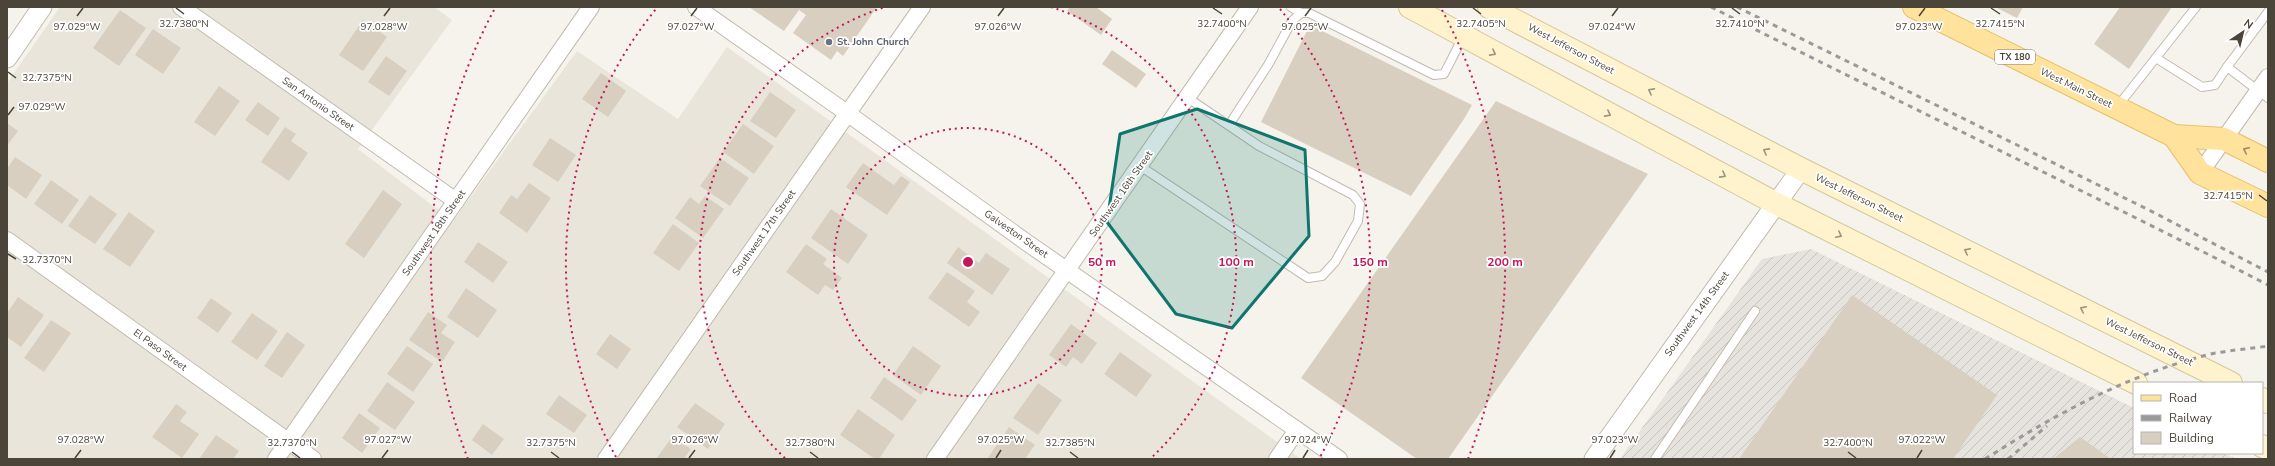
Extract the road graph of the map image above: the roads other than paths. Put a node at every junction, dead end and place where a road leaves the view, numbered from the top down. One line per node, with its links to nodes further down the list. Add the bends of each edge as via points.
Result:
1 (42, 7): 15 (street)
2 (180, 7): 30 (street, San Antonio Street)
3 (592, 7): 30 (street, Southwest 18th Street)
4 (696, 7): 22 (street, Galveston Street)
5 (922, 7): 22 (street, Southwest 17th Street)
6 (1250, 7): 20 (street, Southwest 16th Street)
7 (1291, 7): 13 (lane)
8 (1410, 7): 14 (main road)
9 (1489, 7): 28 (main road, West Jefferson Street, one-way to 9)
10 (1914, 7): 21 (main road, West Main Street / TX 180)
11 (2196, 7): 16 (lane)
12 (2268, 12): 17 (lane)
13 (1301, 13): 14 (lane, via 1309,13 1434,75 1444,74); 23 (lane, via 1292,21 1268,65)
14 (1463, 37): 31 (main road, one-way to 31)
15 (7, 58)
16 (2156, 58): 17 (lane, via 2202,87 2215,85); 21 (lane)
17 (2227, 68): 19 (lane)
18 (2268, 77): 19 (street)
19 (2263, 94): 25 (street)
20 (1188, 98): 23 (lane); 27 (street, Southwest 16th Street)
21 (2116, 108): 24 (main road, West Main Street / TX 180)
22 (847, 113): 34 (street, Galveston Street); 42 (street, Southwest 17th Street)
23 (1229, 126): 27 (lane, via 1259,146 1353,195 1360,204 1358,222 1336,262 1322,276 1308,278)
24 (2174, 136): 25 (main road, West Main Street / TX 180); 29 (main road, West Main Street / TX 180)
25 (2224, 139): 26 (main road, West Main Street / TX 180, one-way to 25); 29 (street)
26 (2268, 161)
27 (1140, 166): 34 (street, Southwest 16th Street)
28 (1800, 169): 31 (street, Southwest 14th Street); 37 (main road, West Jefferson Street, one-way to 28)
29 (2200, 173): 32 (main road, West Main Street / TX 180)
30 (456, 201): 39 (street, Southwest 18th Street)
31 (1777, 204): 36 (main road, one-way to 36); 46 (street, Southwest 14th Street)
32 (2268, 206)
33 (7, 240): 39 (street, El Paso Street)
34 (1068, 270): 38 (street, Galveston Street); 43 (street, Southwest 16th Street)
35 (1755, 311): 47 (lane)
36 (2134, 382)
37 (2229, 382)
38 (1297, 430): 44 (street); 45 (street, Galveston Street)
39 (288, 442): 40 (street, Southwest 18th Street); 41 (street, El Paso Street)
40 (276, 459)
41 (313, 459)
42 (606, 459)
43 (936, 459)
44 (1277, 459)
45 (1339, 459)
46 (1594, 459)
47 (1655, 459)

